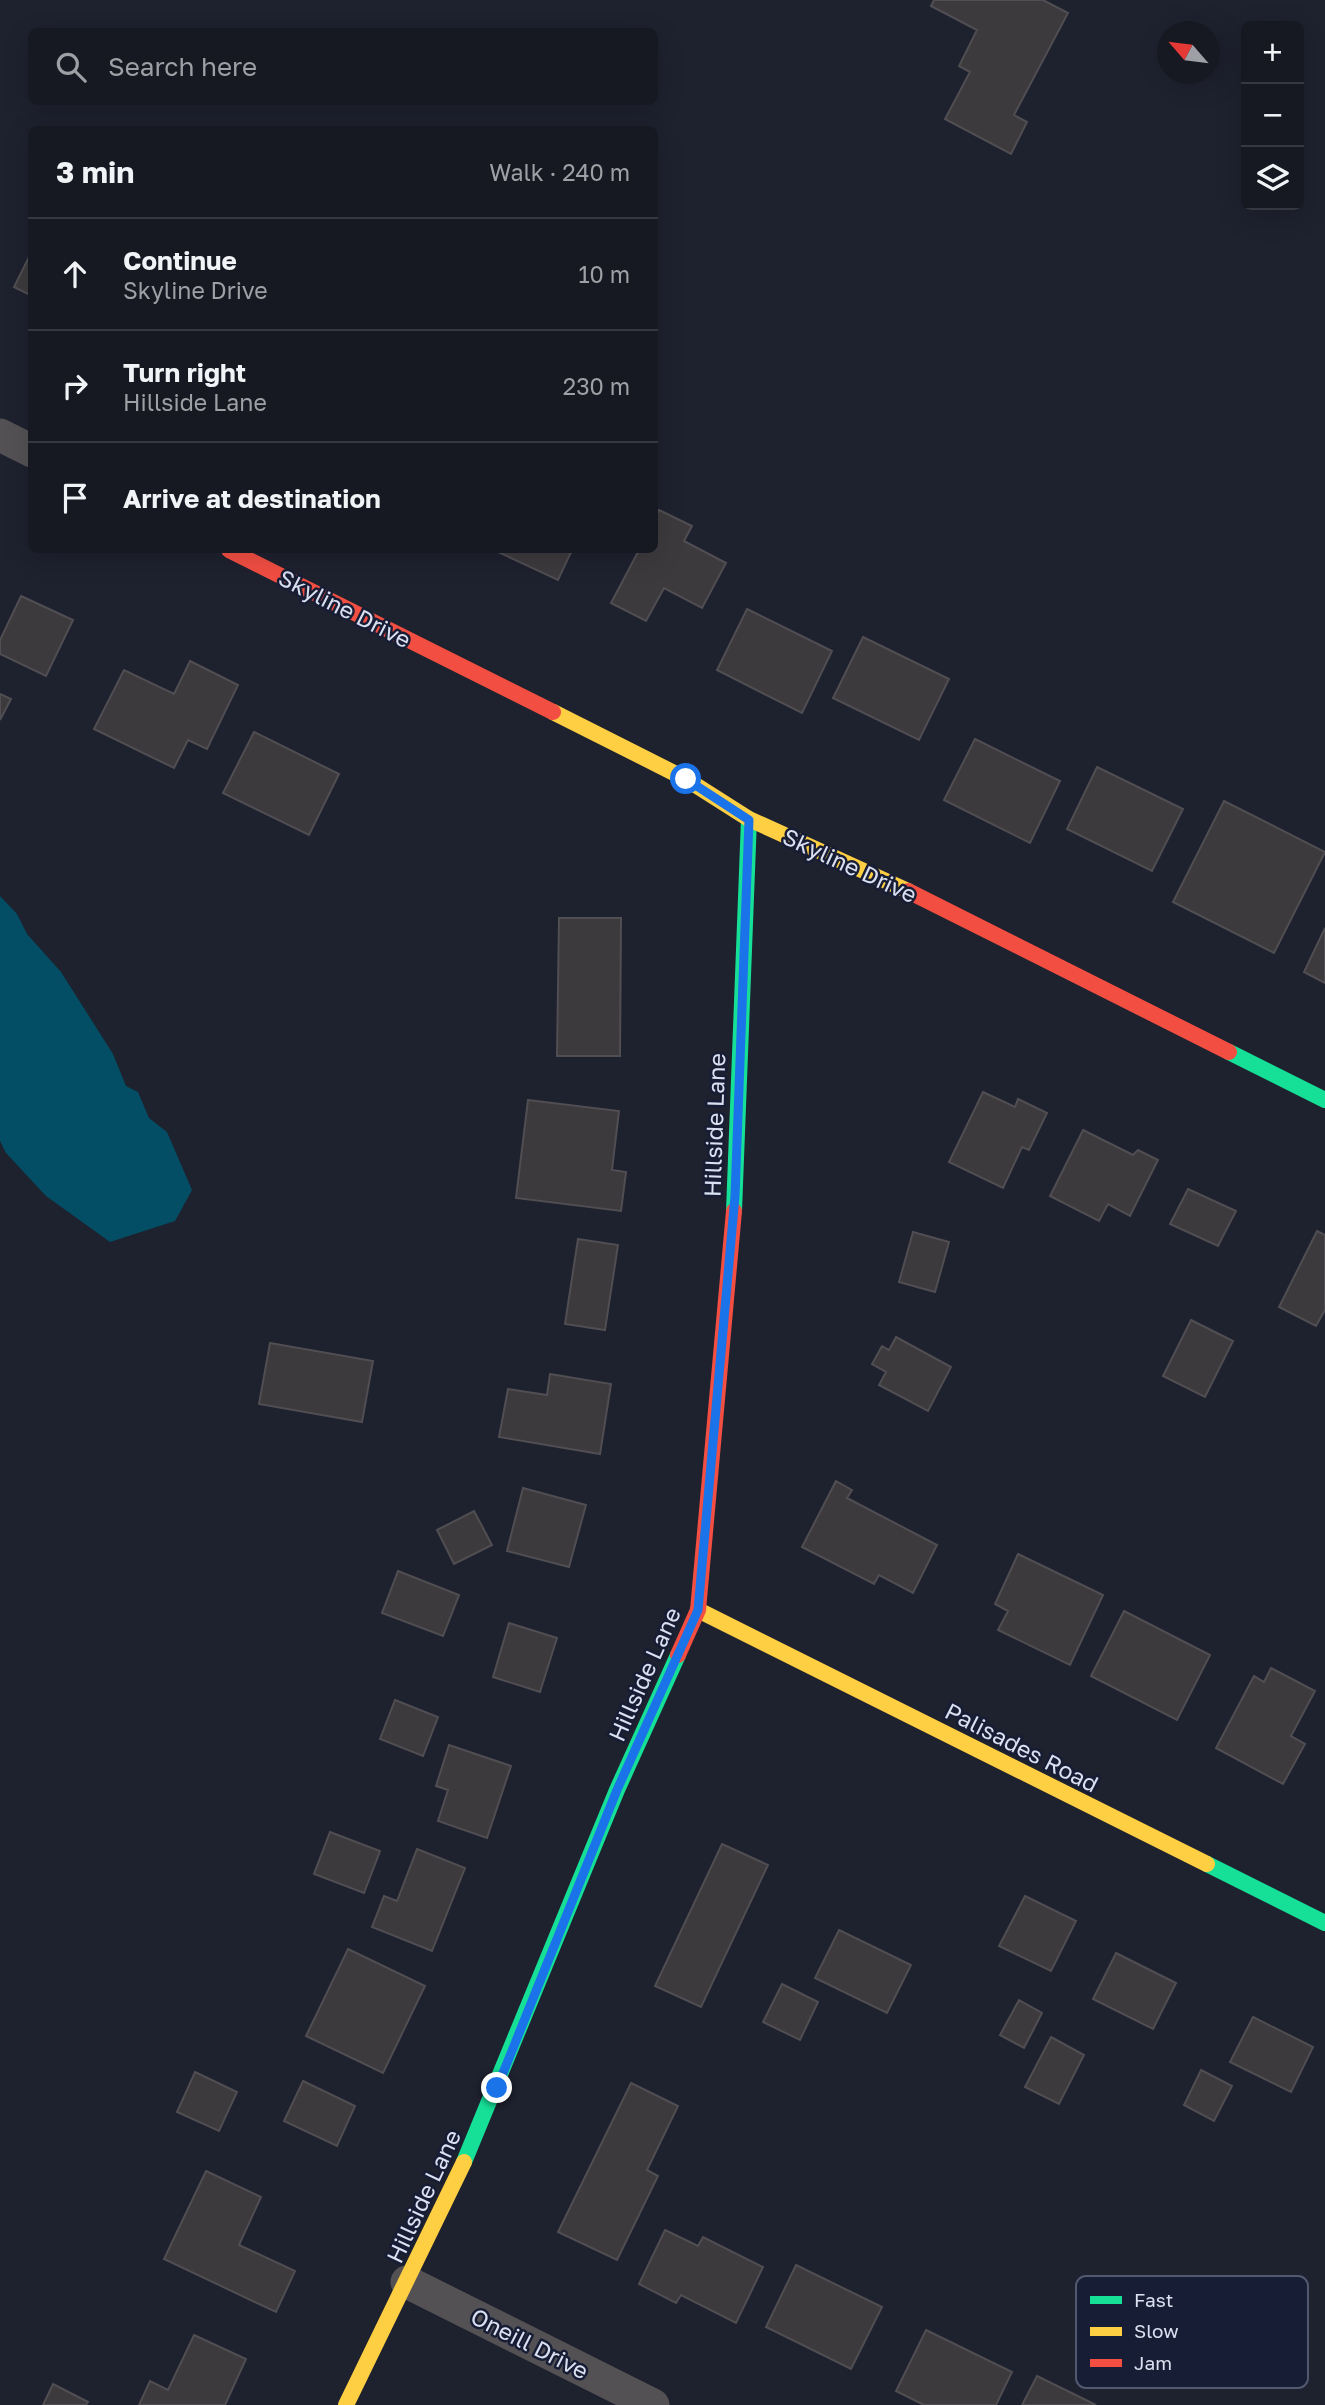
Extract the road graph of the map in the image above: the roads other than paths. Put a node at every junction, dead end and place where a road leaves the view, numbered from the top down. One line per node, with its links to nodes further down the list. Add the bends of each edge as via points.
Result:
1 (0, 435): 2 (street)
2 (28, 449)
3 (235, 553): 4 (street, Skyline Drive, via 686,779)
4 (749, 820): 5 (street, Skyline Drive, via 882,878); 6 (street, Hillside Lane, via 735,1196)
5 (1325, 1100)
6 (698, 1610): 7 (street, Palisades Road); 8 (street, Hillside Lane, via 617,1790 497,2088)
7 (1325, 1923)
8 (407, 2282): 9 (street, Hillside Lane); 10 (street, Oneill Drive)
9 (346, 2405)
10 (653, 2405)

